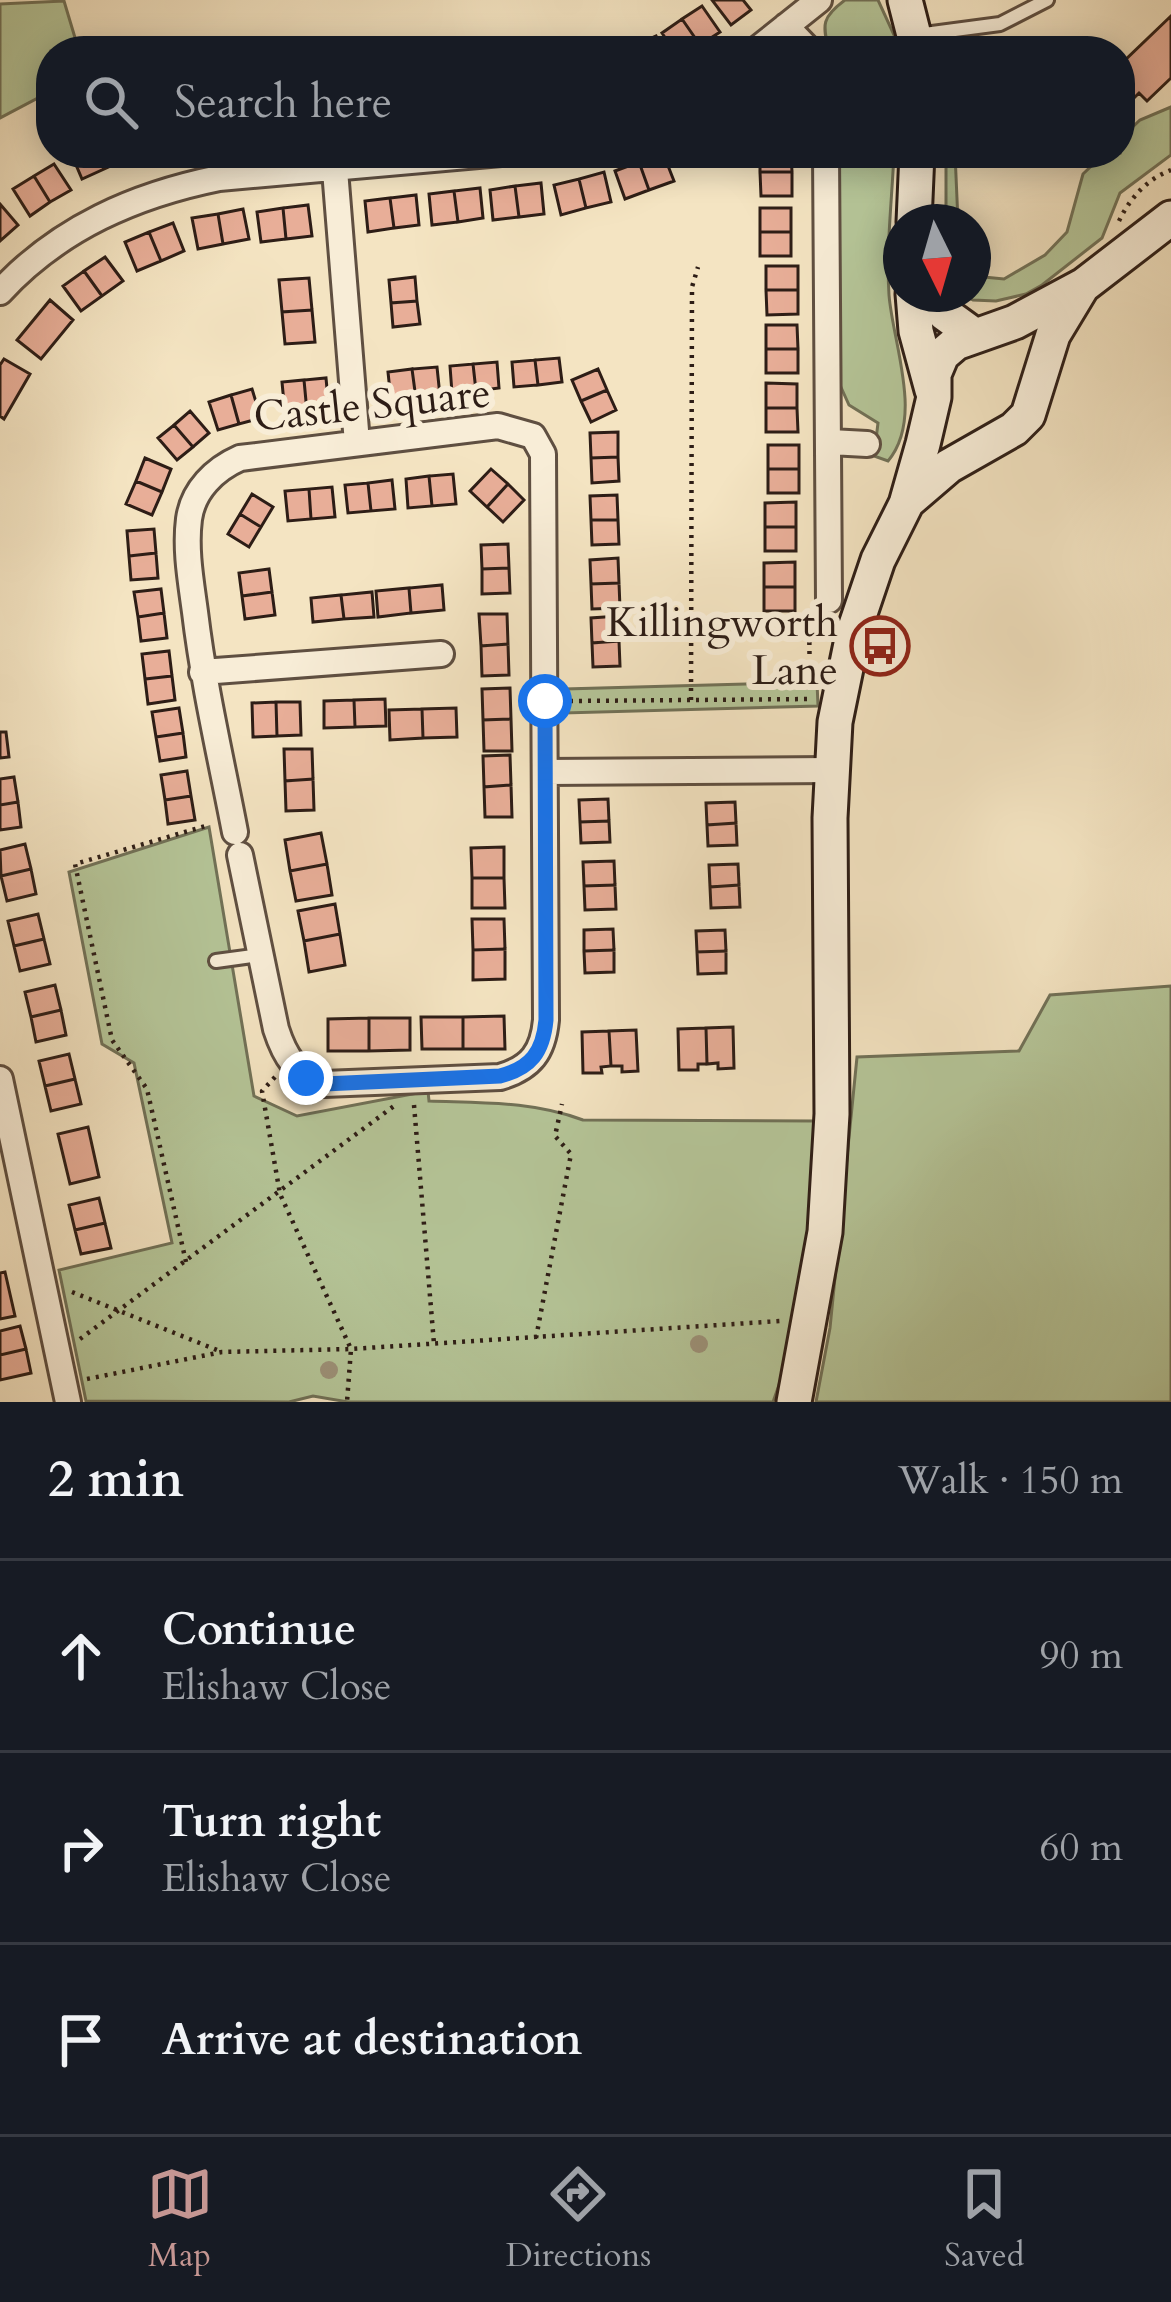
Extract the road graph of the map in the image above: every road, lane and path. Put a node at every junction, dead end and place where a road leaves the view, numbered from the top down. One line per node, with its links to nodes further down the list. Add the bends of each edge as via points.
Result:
1 (820, 0): 4 (street)
2 (905, 0): 7 (main road)
3 (1047, 0): 8 (lane, via 1000,24)
4 (786, 26): 5 (street); 6 (street)
5 (774, 36)
6 (796, 36)
7 (915, 36)
8 (948, 36)
9 (355, 168): 12 (street)
10 (826, 168): 24 (street)
11 (916, 168): 13 (main road)
12 (335, 170): 17 (street, via 219,178 152,195 82,226); 25 (street)
13 (915, 204)
14 (1171, 218): 16 (main road)
15 (698, 267): 32 (path)
16 (1084, 285): 20 (main road); 21 (main road, via 1053,335)
17 (0, 292)
18 (914, 312): 22 (main road)
19 (943, 312): 20 (main road)
20 (979, 335): 21 (main road, via 1018,346); 22 (main road, via 942,355)
21 (1036, 386): 23 (main road, via 1028,415)
22 (933, 394): 23 (main road, via 964,434); 27 (main road)
23 (1004, 434): 27 (main road)
24 (830, 442): 26 (street); 28 (street)
25 (357, 443): 30 (street, Castle Square, via 240,458 200,489 189,516 188,556); 33 (street, Castle Square, via 498,426 533,436 543,454)
26 (867, 444)
27 (906, 503): 31 (main road, via 869,585)
28 (829, 600)
29 (442, 656): 30 (street)
30 (202, 672): 36 (street, Castle Square)
31 (840, 695): 32 (path); 34 (main road)
32 (691, 700): 33 (path)
33 (545, 710): 35 (street, Castle Square)
34 (831, 770): 35 (street); 47 (main road, via 832,1114)
35 (546, 772): 41 (street, Castle Square, via 544,1039 520,1071)
36 (236, 837): 37 (street, Castle Square); 44 (path, via 201,825 75,864 112,1040 147,1089)
37 (260, 955): 38 (lane); 41 (street, Castle Square, via 283,1051 306,1078)
38 (216, 961)
39 (0, 1079): 45 (street)
40 (275, 1081): 43 (path, via 262,1091)
41 (412, 1086): 43 (path); 49 (path)
42 (562, 1104): 48 (path, via 555,1136 571,1154)
43 (280, 1194): 44 (path); 50 (path)
44 (186, 1262): 46 (path)
45 (43, 1280): 46 (path); 52 (street)
46 (119, 1310): 51 (path); 52 (path)
47 (810, 1318): 48 (path); 55 (main road)
48 (536, 1338): 49 (path)
49 (434, 1345): 50 (path)
50 (351, 1349): 51 (path); 54 (path)
51 (222, 1352): 53 (path)
52 (58, 1354): 53 (street)
53 (66, 1393)
54 (347, 1402)
55 (794, 1402)

